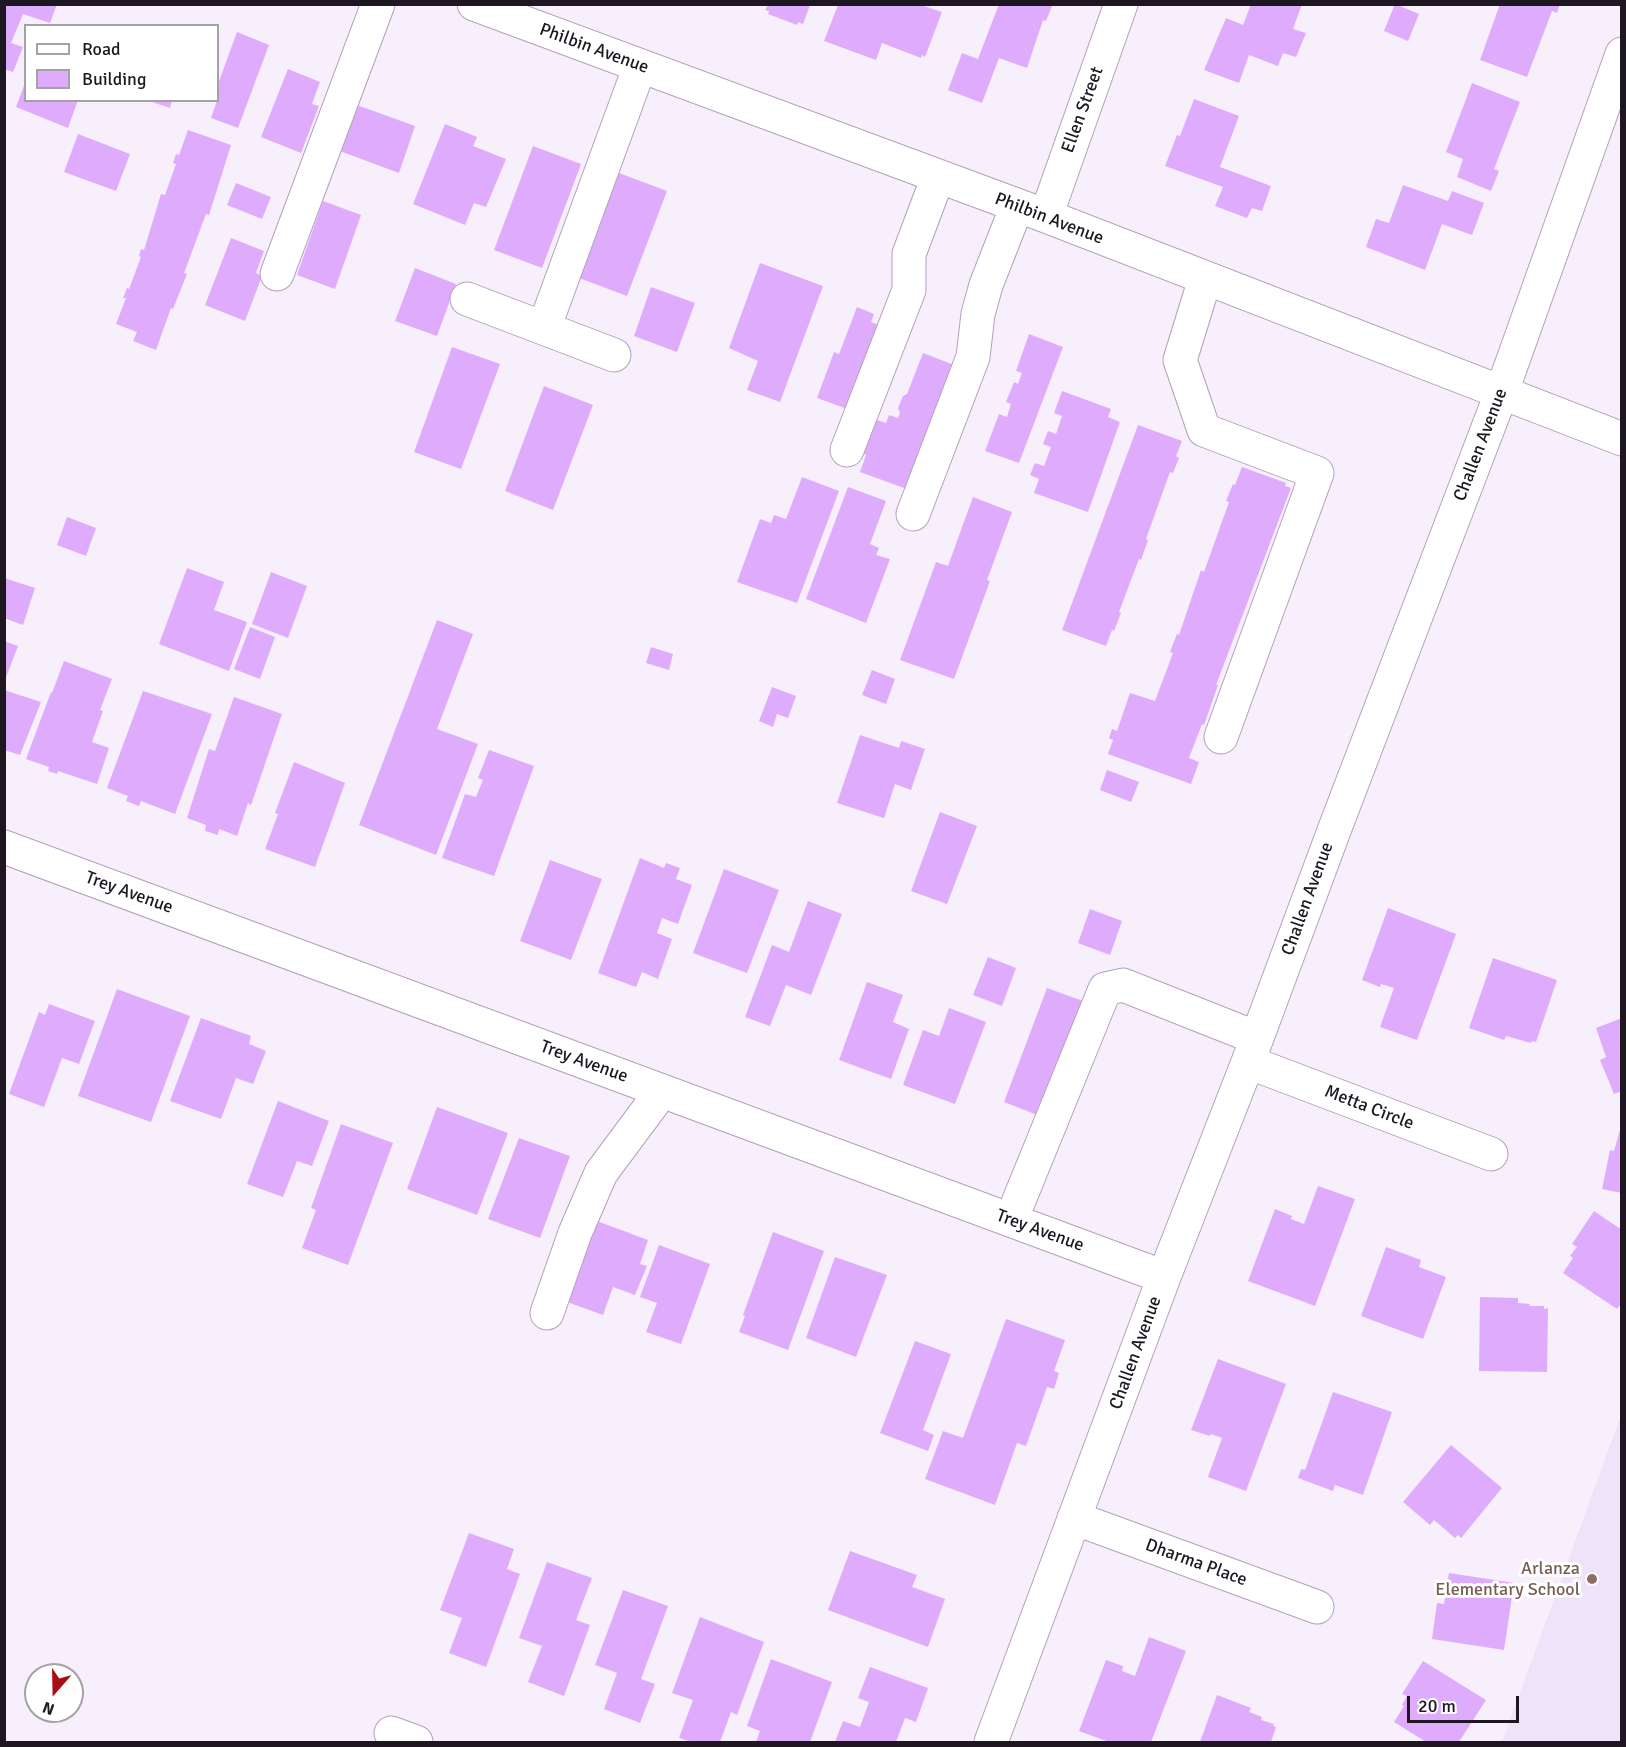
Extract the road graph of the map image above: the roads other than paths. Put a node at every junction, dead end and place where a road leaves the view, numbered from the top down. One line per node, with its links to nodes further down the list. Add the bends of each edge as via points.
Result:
1 (378, 4): 8 (street)
2 (474, 4): 5 (street, Philbin Avenue)
3 (1121, 4): 7 (street, Ellen Street)
4 (1622, 54): 13 (street, Challen Avenue)
5 (640, 66): 6 (street, Philbin Avenue); 11 (street)
6 (939, 177): 7 (street, Philbin Avenue); 15 (street, via 909,254 909,290)
7 (1031, 211): 9 (street, Philbin Avenue); 16 (street, Ellen Street, via 986,285 972,357)
8 (278, 274)
9 (1205, 279): 13 (street, Philbin Avenue); 17 (street, via 1180,360 1204,430 1317,473)
10 (467, 299): 11 (street)
11 (544, 328): 12 (street)
12 (614, 355)
13 (1501, 394): 14 (street, Philbin Avenue); 19 (street, Challen Avenue)
14 (1622, 439)
15 (847, 450)
16 (913, 514)
17 (1221, 737)
18 (4, 846): 20 (street, Trey Avenue)
19 (1252, 1050): 21 (street, Metta Circle); 22 (street, Metta Circle, via 1123,985 1105,989); 23 (street, Challen Avenue)
20 (662, 1091): 22 (street, Trey Avenue); 24 (street, via 601,1173)
21 (1491, 1154)
22 (1011, 1220): 23 (street, Trey Avenue)
23 (1164, 1277): 25 (street, Challen Avenue)
24 (547, 1313)
25 (1074, 1518): 26 (street, Dharma Place); 27 (street, Challen Avenue)
26 (1317, 1607)
27 (992, 1743)

